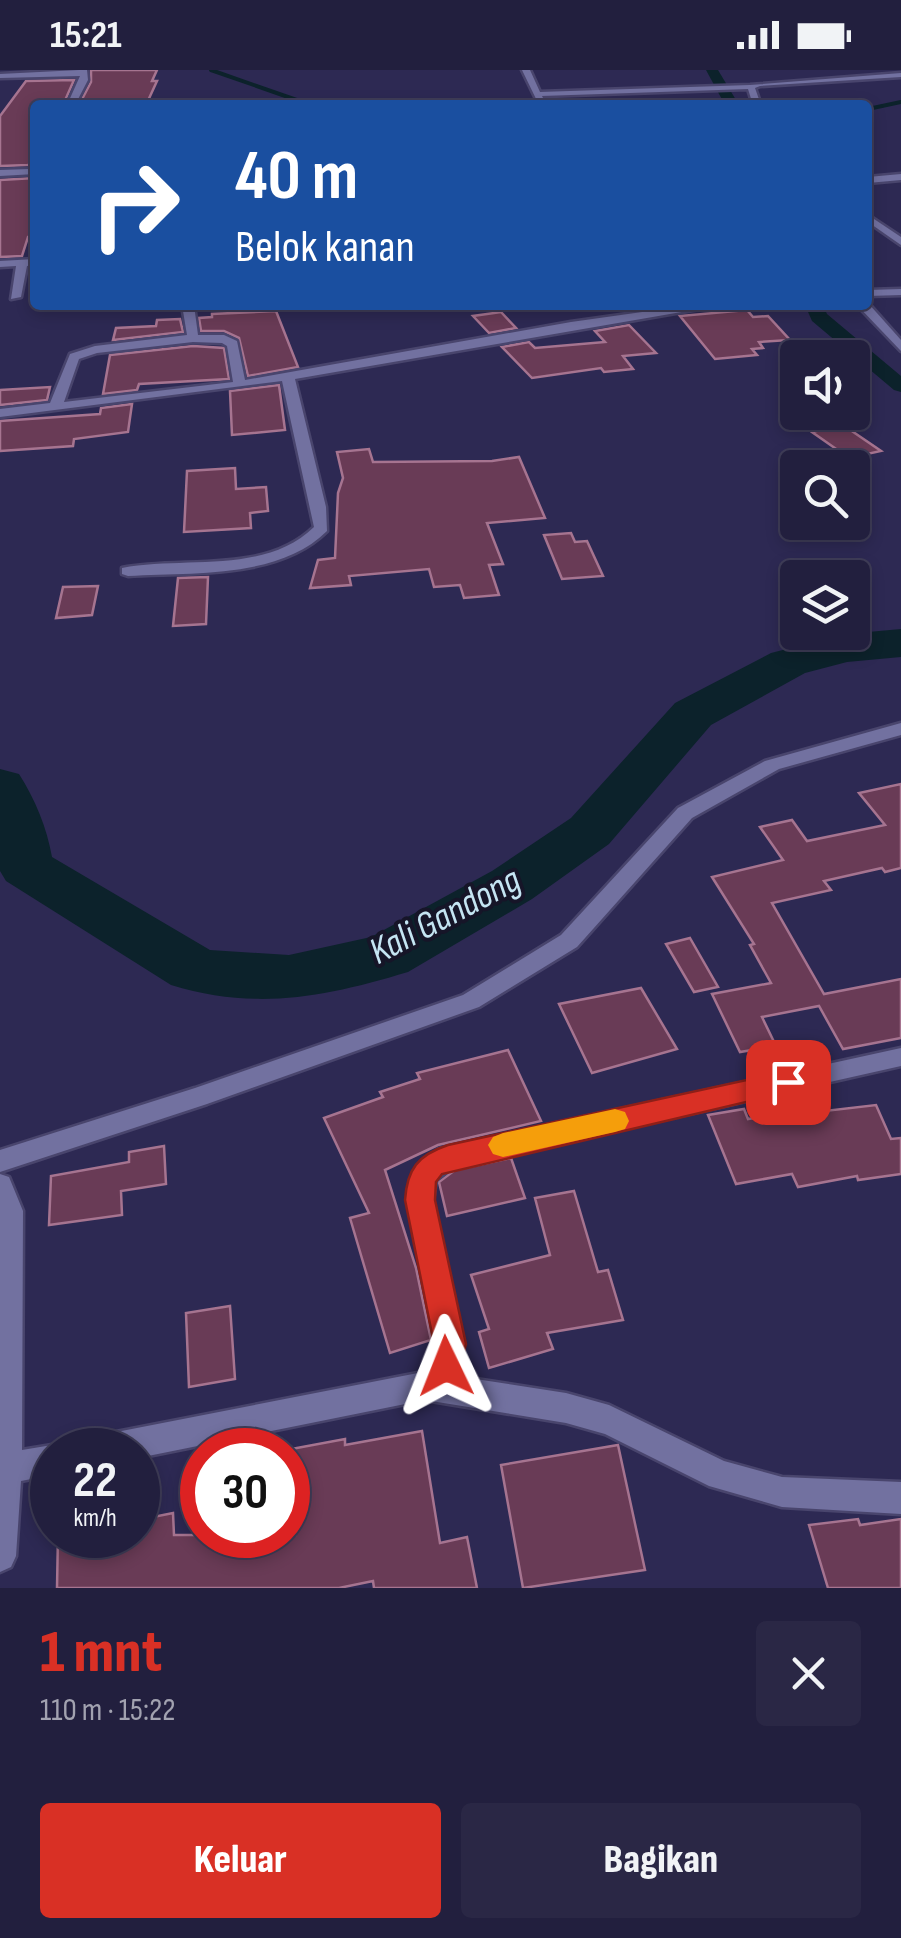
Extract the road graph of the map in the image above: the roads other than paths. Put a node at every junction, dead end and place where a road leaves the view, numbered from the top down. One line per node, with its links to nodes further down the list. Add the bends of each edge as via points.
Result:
1 (526, 70): 6 (street)
2 (83, 72): 4 (street); 7 (street)
3 (901, 75): 5 (street)
4 (0, 76)
5 (752, 86): 6 (street); 9 (street)
6 (537, 94): 8 (street)
7 (73, 100)
8 (540, 100)
9 (756, 100)
10 (30, 170): 11 (street)
11 (0, 173)
12 (901, 177): 13 (street)
13 (872, 180)
14 (872, 221): 15 (street); 16 (street)
15 (901, 224)
16 (901, 242)
17 (28, 262): 18 (street); 21 (street)
18 (0, 264)
19 (901, 292): 20 (street)
20 (872, 293)
21 (14, 298)
22 (189, 310): 25 (street)
23 (681, 310): 27 (street)
24 (868, 310): 26 (street)
25 (192, 338): 28 (street, via 230,341); 29 (street, via 80,354 70,362)
26 (901, 347)
27 (288, 378): 28 (street); 31 (street, via 319,507 322,528 314,540 235,562)
28 (240, 385): 29 (street)
29 (55, 408): 30 (street)
30 (0, 413)
31 (128, 571)
32 (901, 729): 34 (street, via 772,765 685,813 569,941 471,1001)
33 (901, 1058): 36 (street, via 432,1165 422,1178 420,1200 450,1344 446,1366)
34 (0, 1161)
35 (0, 1185): 39 (street, via 10,1211)
36 (425, 1386): 37 (street); 40 (street, via 609,1420 720,1475 782,1492)
37 (160, 1438)
38 (30, 1464): 39 (street)
39 (4, 1469): 41 (street)
40 (901, 1498)
41 (0, 1556)

